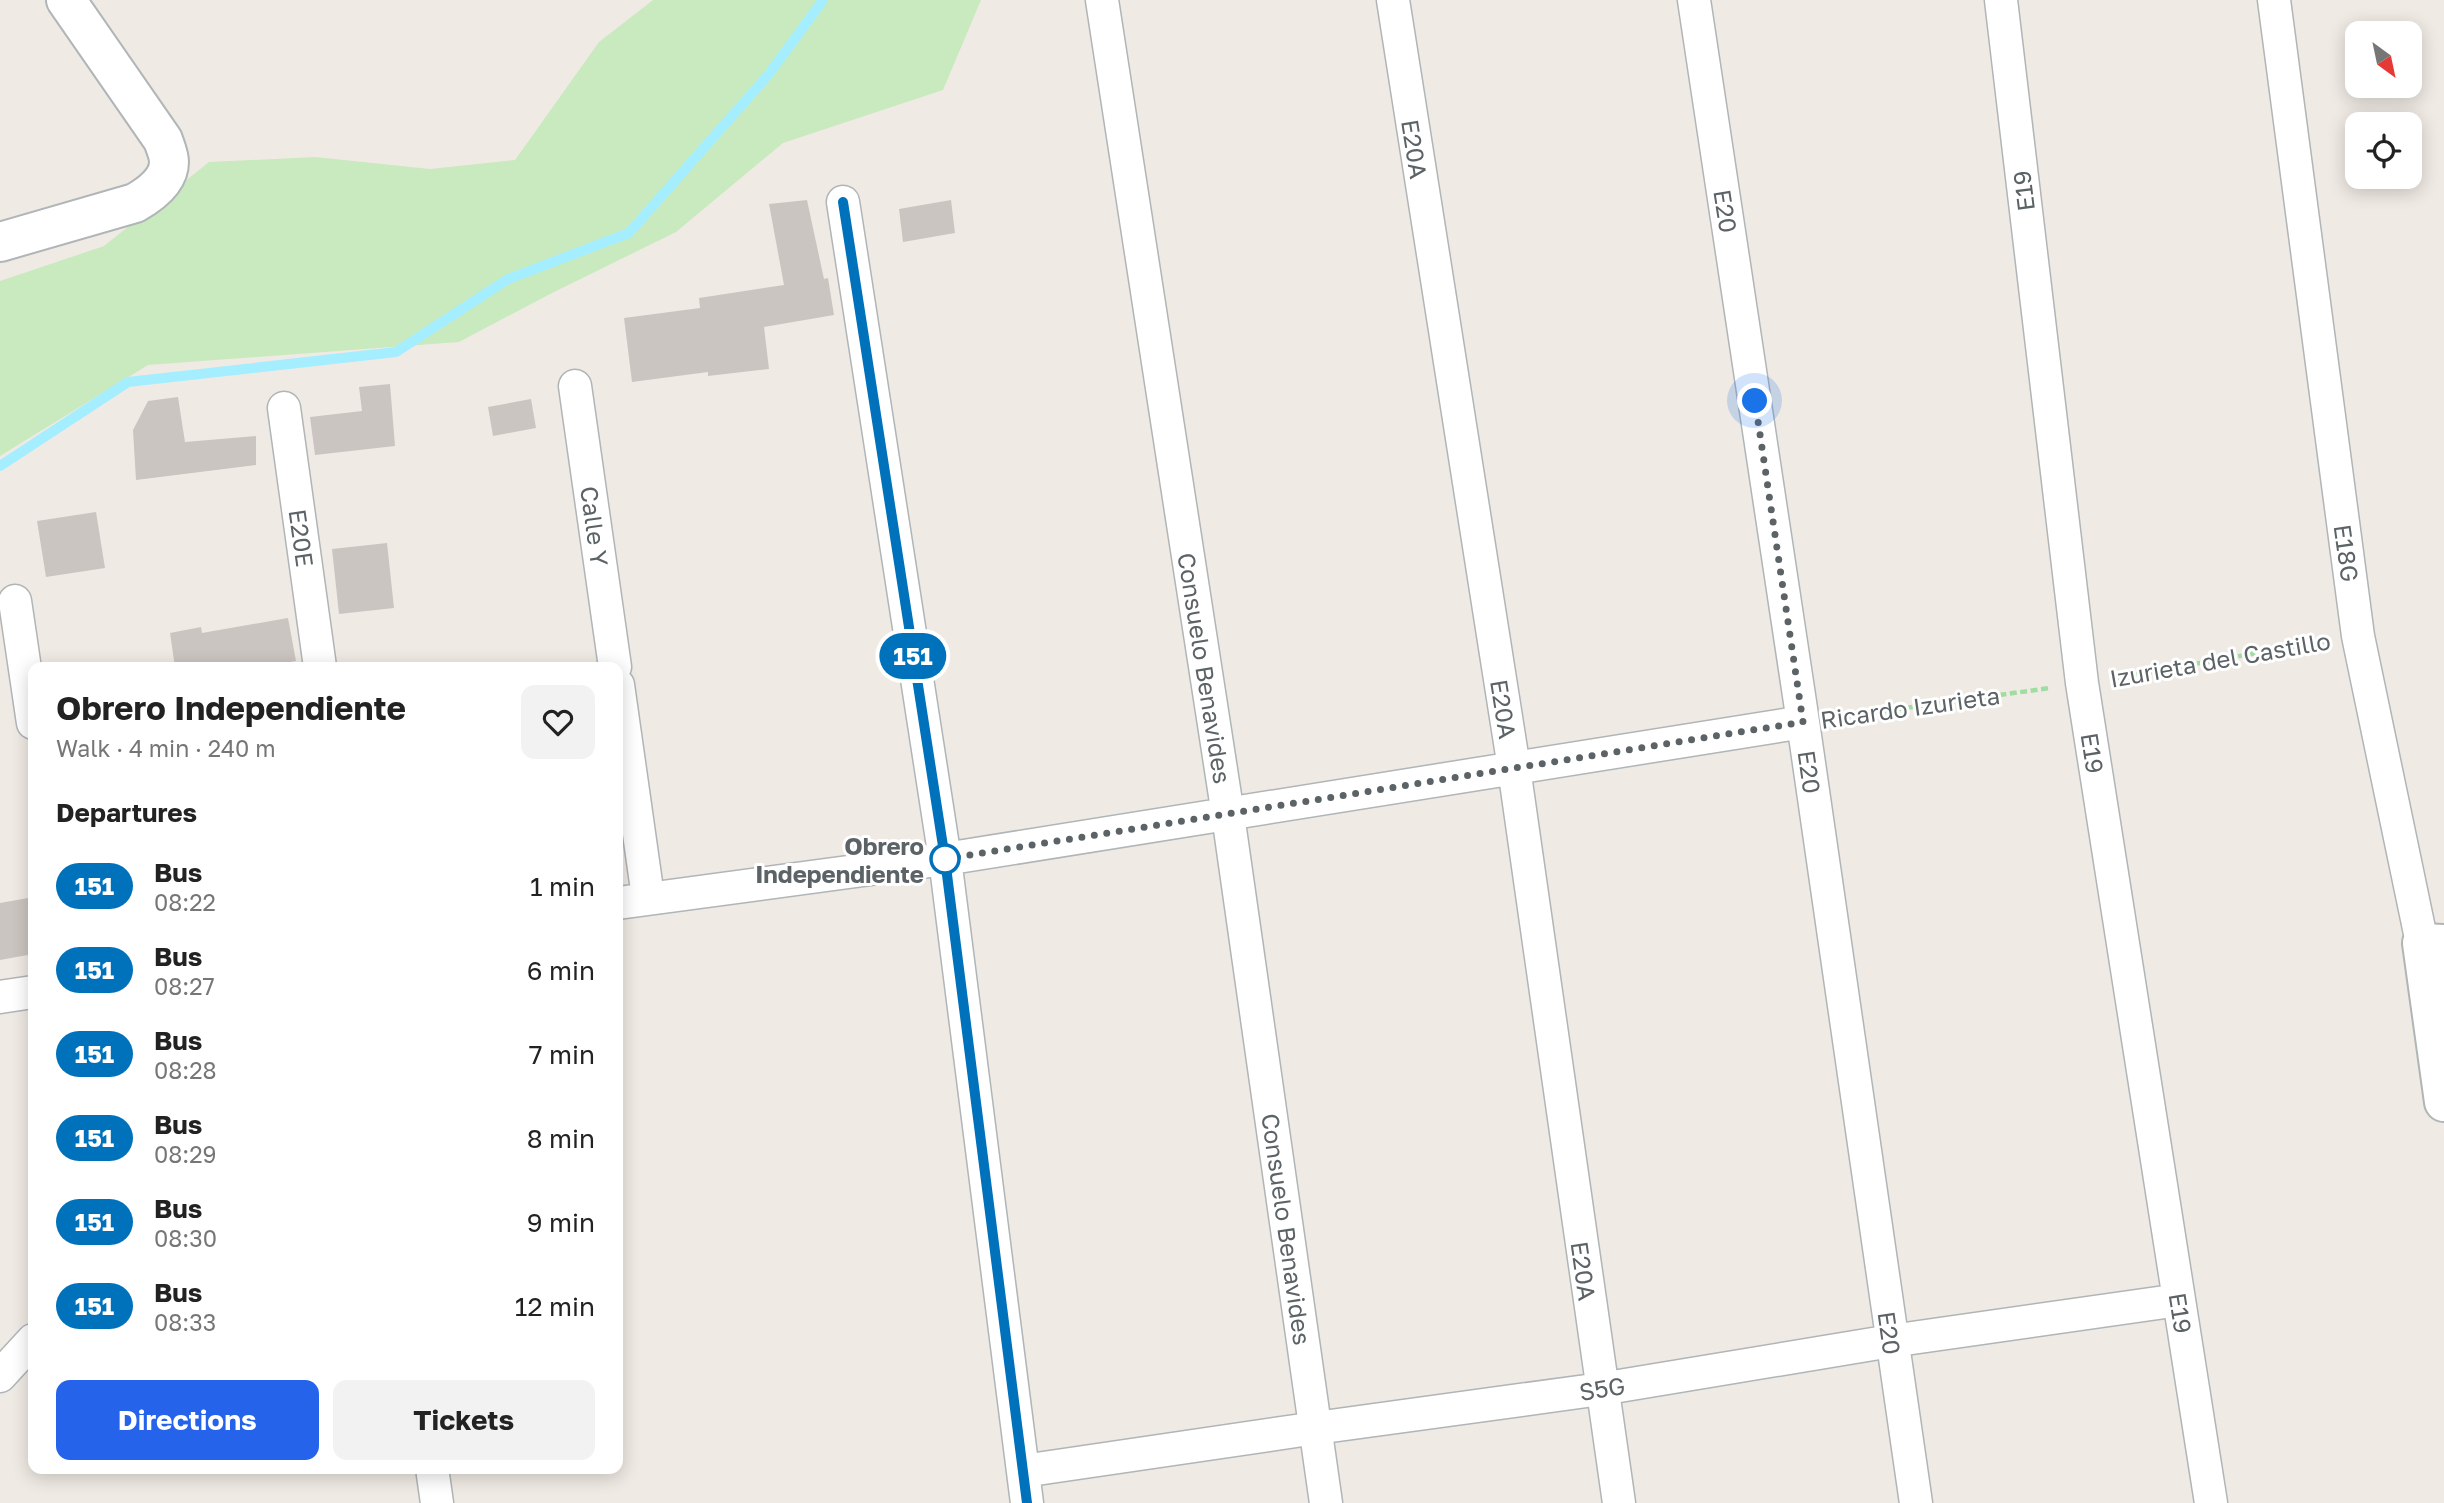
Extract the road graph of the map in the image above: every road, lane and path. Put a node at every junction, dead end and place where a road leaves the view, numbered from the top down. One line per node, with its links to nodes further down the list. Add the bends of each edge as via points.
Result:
1 (66, 0): 8 (street, via 163,140 169,162 151,194 135,203)
2 (1101, 0): 20 (street, Consuelo Benavides)
3 (1393, 0): 19 (street, E20A)
4 (1694, 0): 17 (street, E20)
5 (2001, 0): 15 (street, E19)
6 (2274, 0): 12 (street, E18G)
7 (843, 202): 21 (street)
8 (0, 242)
9 (575, 386): 14 (street, Calle Y)
10 (284, 408): 13 (street, E20E)
11 (15, 601): 16 (street)
12 (2358, 636): 15 (path, Izurieta del Castillo); 23 (street, E18G)
13 (319, 662)
14 (614, 662)
15 (2082, 683): 17 (path, Ricardo Izurieta); 27 (street, E19)
16 (28, 689)
17 (1803, 722): 19 (street, Ricardo Izurieta); 28 (street, E20)
18 (623, 757): 22 (street)
19 (1514, 768): 20 (street, Ricardo Izurieta); 31 (street, E20A)
20 (1228, 815): 21 (street, Ricardo Izurieta); 32 (street, Consuelo Benavides)
21 (945, 859): 22 (street, Ricardo Izurieta); 33 (street)
22 (633, 900)
23 (2433, 943): 26 (street, E18G)
24 (28, 993): 25 (street)
25 (0, 997)
26 (2444, 1102)
27 (2179, 1300): 28 (street, S5G); 40 (street, E19)
28 (1891, 1341): 31 (street, S5G); 39 (street, E20)
29 (28, 1345): 30 (street)
30 (0, 1376)
31 (1601, 1389): 32 (street, S5G); 38 (street, E20A)
32 (1316, 1427): 33 (street, S5G); 37 (street, Consuelo Benavides)
33 (1023, 1471): 36 (street)
34 (433, 1474): 35 (street)
35 (437, 1503)
36 (1027, 1503)
37 (1326, 1503)
38 (1619, 1503)
39 (1916, 1503)
40 (2211, 1503)

